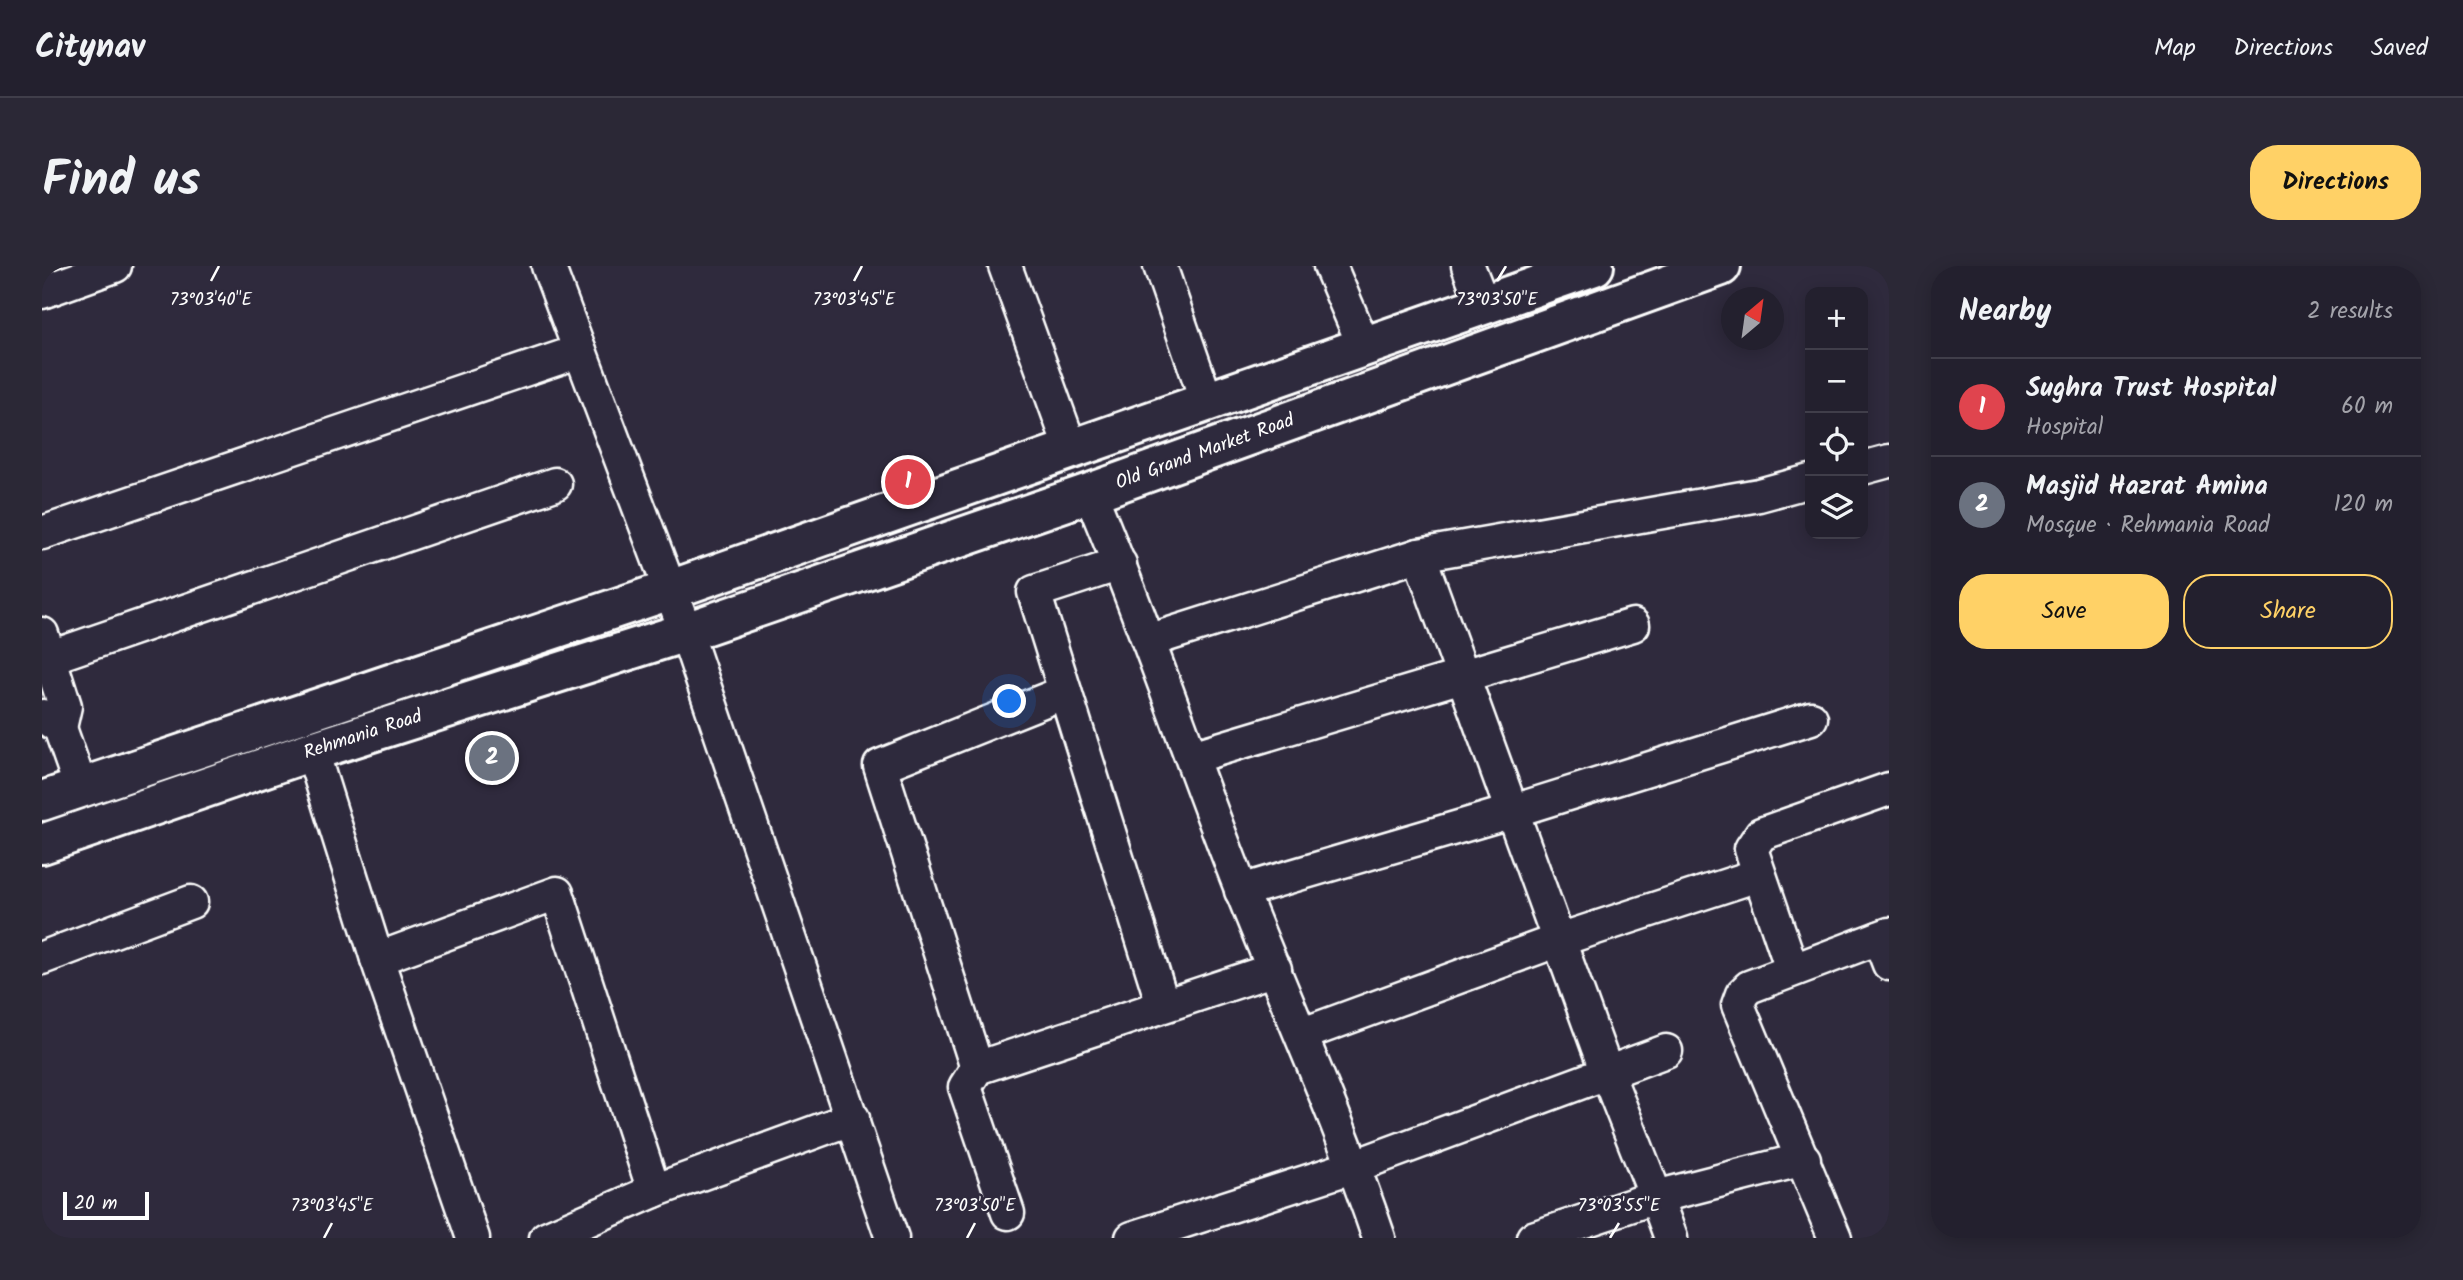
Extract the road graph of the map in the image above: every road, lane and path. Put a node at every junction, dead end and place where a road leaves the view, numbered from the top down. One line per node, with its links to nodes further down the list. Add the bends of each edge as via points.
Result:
1 (548, 266): 12 (street)
2 (1004, 266): 14 (street)
3 (1160, 266): 13 (street)
4 (1330, 266): 11 (street)
5 (1468, 266): 10 (street)
6 (1594, 266): 10 (street)
7 (1721, 266): 19 (street, Old Grand Market Road)
8 (103, 268): 9 (street)
9 (42, 292)
10 (1483, 304): 11 (street)
11 (1364, 346): 13 (street)
12 (580, 351): 20 (street); 23 (street)
13 (1207, 402): 14 (street)
14 (1071, 449): 23 (street)
15 (1889, 461): 16 (street)
16 (1868, 467)
17 (1805, 482): 21 (street, via 1759,495)
18 (555, 484): 27 (street)
19 (1090, 493): 22 (street); 25 (street, Old Grand Market Road)
20 (42, 533)
21 (1419, 555): 26 (street); 28 (street)
22 (1120, 564): 26 (street); 29 (street, via 1034,592)
23 (670, 590): 25 (street); 35 (street, Rehmania Road)
24 (1633, 625): 28 (street)
25 (686, 632): 32 (street, Rehmania Road); 52 (street)
26 (1148, 641): 33 (street)
27 (44, 651): 31 (street, via 65,705)
28 (1463, 676): 33 (street); 36 (street)
29 (1065, 692): 47 (street); 50 (street, via 880,766)
30 (1811, 718): 36 (street)
31 (51, 722): 35 (street)
32 (312, 751): 37 (street, Rehmania Road); 44 (street)
33 (1192, 757): 39 (street)
34 (1889, 789): 38 (street, via 1761,834 1751,849)
35 (58, 796): 37 (street)
36 (1513, 811): 39 (street); 41 (street)
37 (52, 841)
38 (1758, 875): 41 (street); 46 (street)
39 (1241, 891): 45 (street)
40 (191, 901): 43 (street)
41 (1559, 940): 48 (street); 51 (street)
42 (1886, 945): 46 (street)
43 (42, 958)
44 (377, 959): 55 (street, via 557,893); 58 (street)
45 (1275, 969): 47 (street); 48 (street)
46 (1792, 970): 53 (street, via 1749,987 1738,1004)
47 (1163, 1005): 50 (street)
48 (1303, 1034): 54 (street)
49 (1666, 1051): 51 (street)
50 (977, 1068): 57 (street, via 965,1087)
51 (1607, 1073): 54 (street); 56 (street)
52 (853, 1118): 55 (street); 60 (street)
53 (1804, 1159): 56 (street); 65 (street)
54 (1355, 1166): 61 (street); 62 (street)
55 (654, 1191): 59 (street)
56 (1656, 1197): 63 (street); 64 (street)
57 (1008, 1213)
58 (473, 1238)
59 (546, 1238)
60 (892, 1238)
61 (1132, 1238)
62 (1380, 1238)
63 (1533, 1238)
64 (1671, 1238)
65 (1835, 1238)

